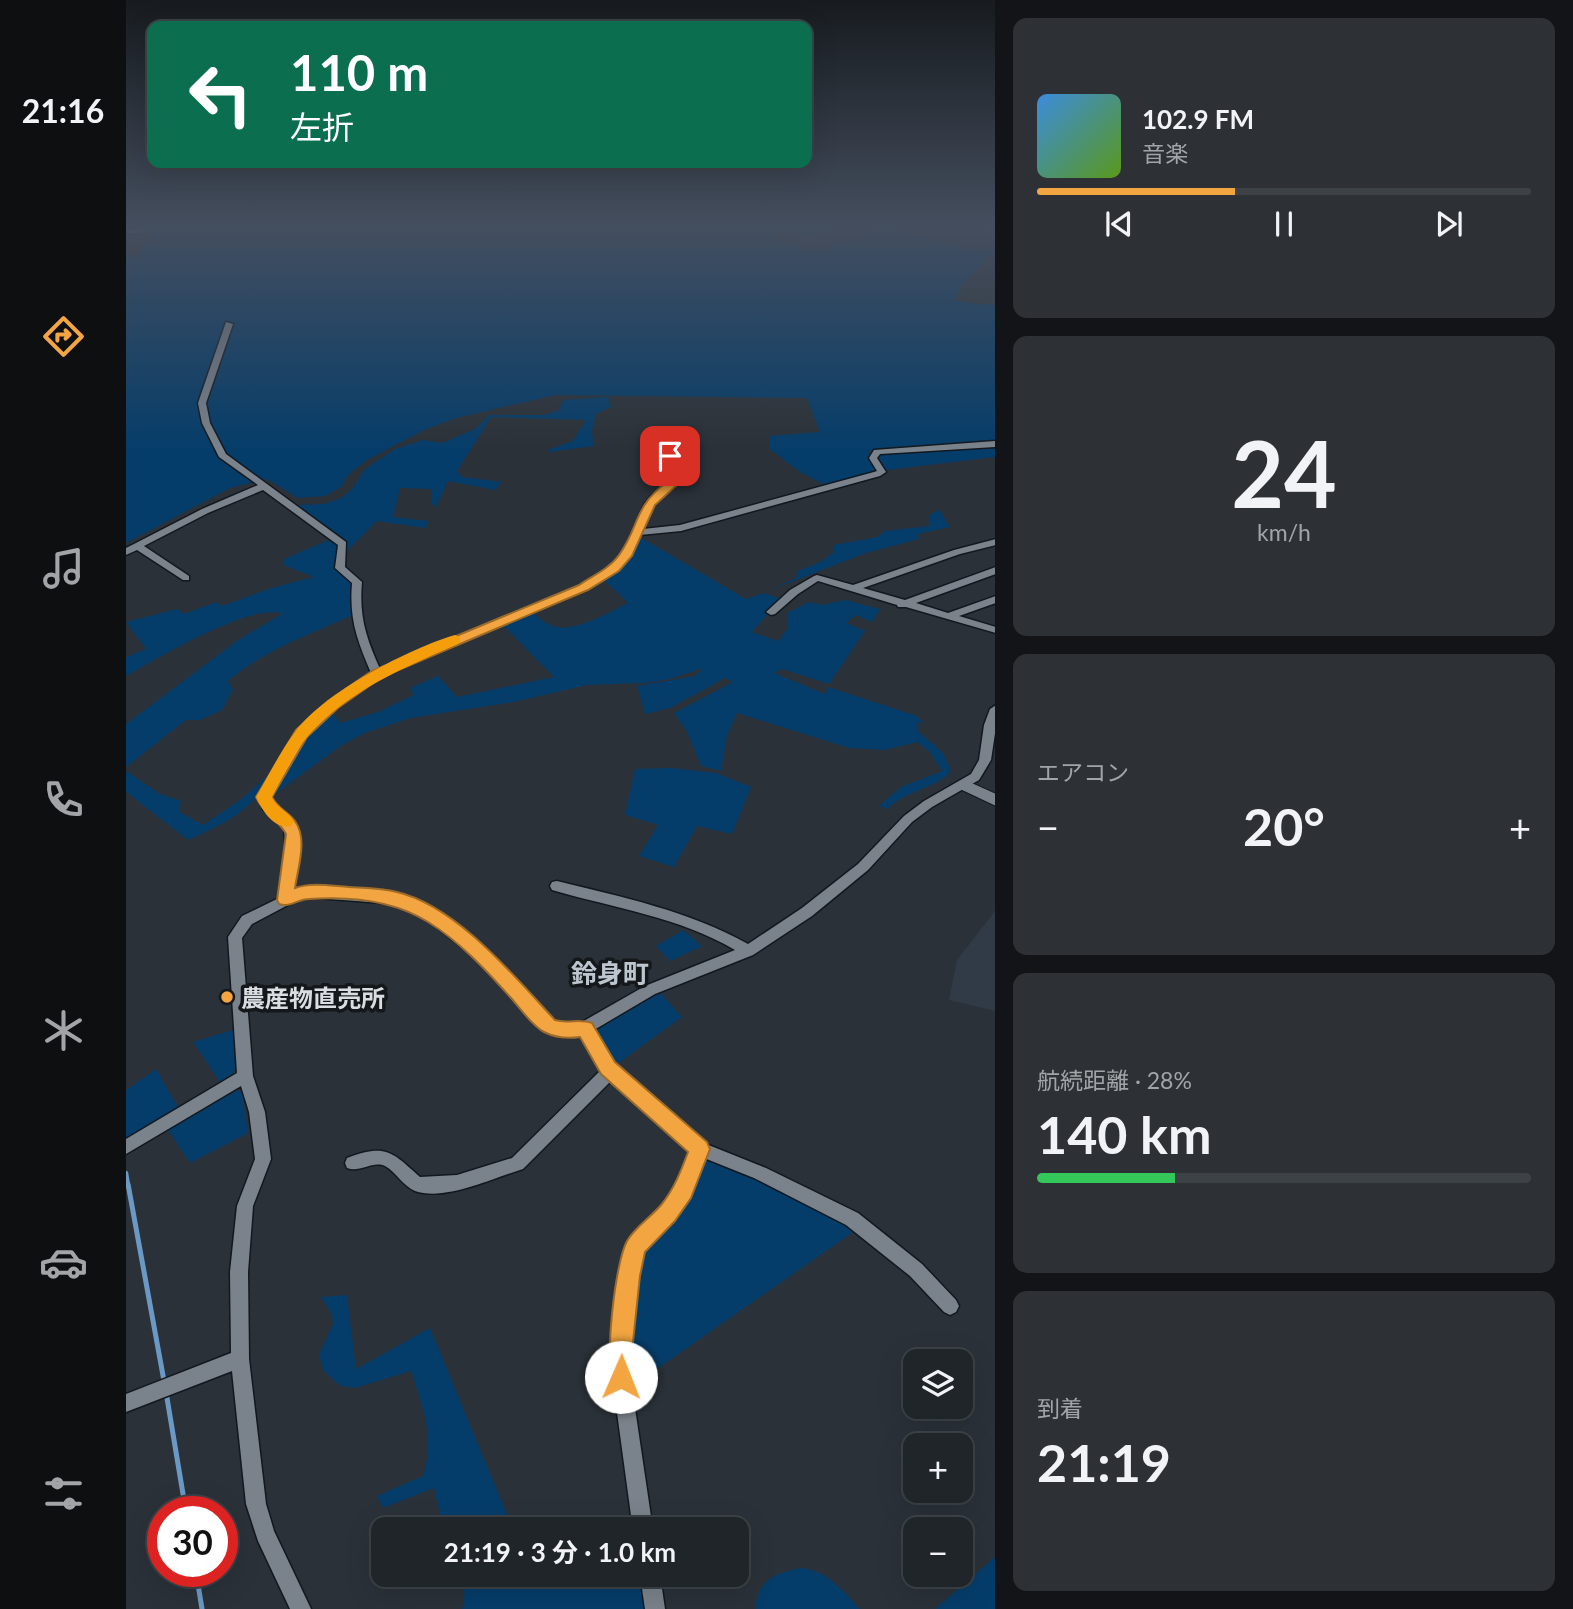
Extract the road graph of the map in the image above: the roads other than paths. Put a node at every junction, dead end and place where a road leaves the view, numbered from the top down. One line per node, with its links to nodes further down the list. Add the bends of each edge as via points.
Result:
1 (229, 324): 4 (street, via 202,412 222,455)
2 (995, 444): 6 (street, via 877,452 873,458 881,472 877,474 681,528)
3 (670, 456): 6 (street, via 672,484 654,497)
4 (264, 486): 9 (street); 19 (street, via 343,544 340,568 357,582 353,607 358,631)
5 (988, 532): 7 (street)
6 (635, 533): 19 (street, via 621,563 583,587)
7 (995, 540)
8 (995, 541): 13 (street)
9 (137, 546): 10 (street); 12 (street)
10 (126, 552)
11 (995, 570): 15 (street)
12 (186, 579)
13 (852, 589): 15 (street); 16 (street, via 817,578)
14 (995, 599): 17 (street)
15 (902, 604): 17 (street)
16 (771, 612)
17 (946, 617): 18 (street)
18 (995, 630)
19 (377, 674): 24 (street, via 301,733 264,797 294,834)
20 (995, 712): 21 (street, via 985,760)
21 (965, 785): 22 (street); 25 (street, via 908,819 863,867)
22 (995, 800)
23 (557, 886): 25 (street, via 680,921)
24 (285, 900): 26 (street, via 301,892 318,892 381,896 415,906 481,953 548,1026 564,1031); 28 (street, via 247,920 235,937)
25 (748, 951): 26 (street, via 650,990)
26 (585, 1028): 27 (street)
27 (611, 1071): 30 (street); 31 (street, via 517,1164 457,1183 435,1185 417,1184 388,1159)
28 (245, 1076): 29 (street); 33 (street, via 257,1112 263,1158 245,1206 239,1272)
29 (126, 1147)
30 (700, 1149): 32 (street, via 852,1219 916,1270); 36 (street, via 668,1214 636,1247 629,1276 620,1361)
31 (353, 1163)
32 (950, 1306)
33 (240, 1359): 34 (street); 38 (street, via 256,1504 265,1534)
34 (163, 1389): 35 (street)
35 (126, 1404)
36 (641, 1517)
37 (652, 1587): 39 (street)
38 (301, 1609)
39 (655, 1609)

